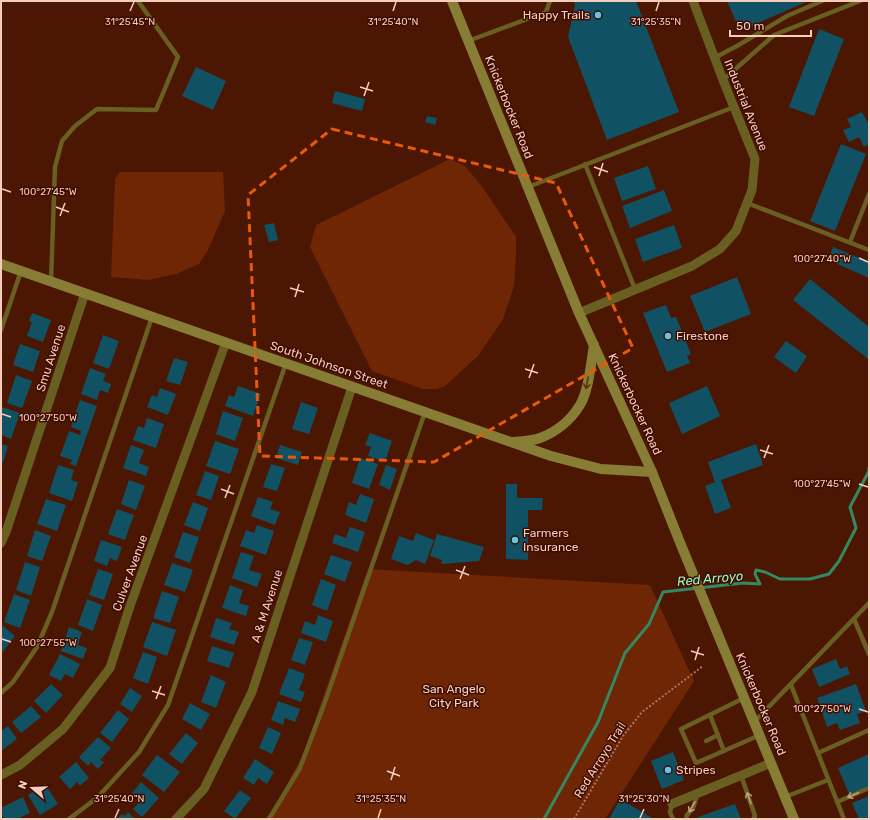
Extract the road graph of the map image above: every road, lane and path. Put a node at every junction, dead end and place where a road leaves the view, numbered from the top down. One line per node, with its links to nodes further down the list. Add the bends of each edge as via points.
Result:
1 (138, 1): 19 (lane, via 178,57 156,110 97,109 75,126 62,141 56,167)
2 (452, 1): 7 (main road, Knickerbocker Road)
3 (550, 1): 7 (lane, via 546,12)
4 (693, 1): 8 (street, Industrial Avenue)
5 (822, 1): 8 (lane, via 787,16)
6 (860, 1): 9 (lane, via 774,35)
7 (468, 41): 12 (main road, Knickerbocker Road)
8 (714, 58): 9 (street, Industrial Avenue)
9 (723, 80): 10 (street, Industrial Avenue)
10 (734, 107): 11 (lane); 14 (street, Industrial Avenue, via 755,159 752,190)
11 (585, 164): 12 (lane); 20 (lane)
12 (527, 187): 22 (main road, Knickerbocker Road)
13 (869, 194): 15 (lane)
14 (747, 203): 15 (lane); 20 (street, Industrial Avenue, via 736,231 720,248 692,266)
15 (850, 242): 16 (lane)
16 (869, 250)
17 (1, 264): 18 (main road, South Johnson Street)
18 (21, 271): 19 (main road, South Johnson Street); 24 (lane)
19 (51, 282): 21 (main road, South Johnson Street)
20 (635, 289): 22 (street, Industrial Avenue)
21 (85, 294): 23 (main road, South Johnson Street); 32 (street, Smu Avenue)
22 (579, 313): 26 (main road, Knickerbocker Road)
23 (152, 317): 25 (main road, South Johnson Street); 38 (lane, via 52,612 37,647 13,682)
24 (1, 330)
25 (226, 342): 27 (main road, South Johnson Street); 49 (street, Culver Avenue, via 110,668 63,729 20,765)
26 (594, 345): 30 (main road, one-way to 30, via 586,389 580,405 569,418 557,430 539,438); 31 (main road, Knickerbocker Road)
27 (286, 363): 28 (main road, South Johnson Street); 57 (lane, via 168,704 139,752 98,797)
28 (352, 387): 29 (main road, South Johnson Street); 58 (street, A & M Avenue, via 252,692 204,788)
29 (425, 412): 30 (main road, South Johnson Street); 59 (lane, via 300,768)
30 (511, 442): 31 (main road, South Johnson Street, via 601,469)
31 (652, 472): 39 (main road, Knickerbocker Road)
32 (1, 543)
33 (869, 603): 34 (lane)
34 (854, 619): 35 (lane); 37 (lane)
35 (869, 654)
36 (703, 666): 60 (path, Red Arroyo Trail, via 642,712 623,736)
37 (790, 685): 41 (lane); 47 (lane)
38 (1, 693)
39 (744, 698): 40 (lane); 41 (main road, Knickerbocker Road)
40 (710, 715): 43 (lane); 46 (lane, via 681,729 692,747 696,763)
41 (754, 722): 44 (main road, Knickerbocker Road)
42 (869, 730): 47 (lane)
43 (718, 735): 45 (lane); 46 (lane)
44 (760, 735): 46 (lane); 48 (main road, Knickerbocker Road)
45 (706, 741)
46 (724, 751)
47 (818, 753): 51 (lane)
48 (771, 763): 50 (street); 54 (main road, Knickerbocker Road)
49 (1, 775)
50 (741, 775): 53 (street); 63 (lane, one-way to 50, via 755,816)
51 (828, 780): 54 (lane); 55 (lane)
52 (869, 788): 55 (lane, one-way to 55)
53 (698, 793): 56 (street); 62 (lane, one-way to 62, via 694,808)
54 (785, 797): 64 (main road, Knickerbocker Road)
55 (837, 802): 65 (lane)
56 (672, 804): 61 (lane, via 670,812)
57 (69, 819)
58 (176, 819)
59 (269, 819)
60 (574, 819)
61 (673, 819)
62 (686, 819)
63 (753, 819)
64 (794, 819)
65 (844, 819)

